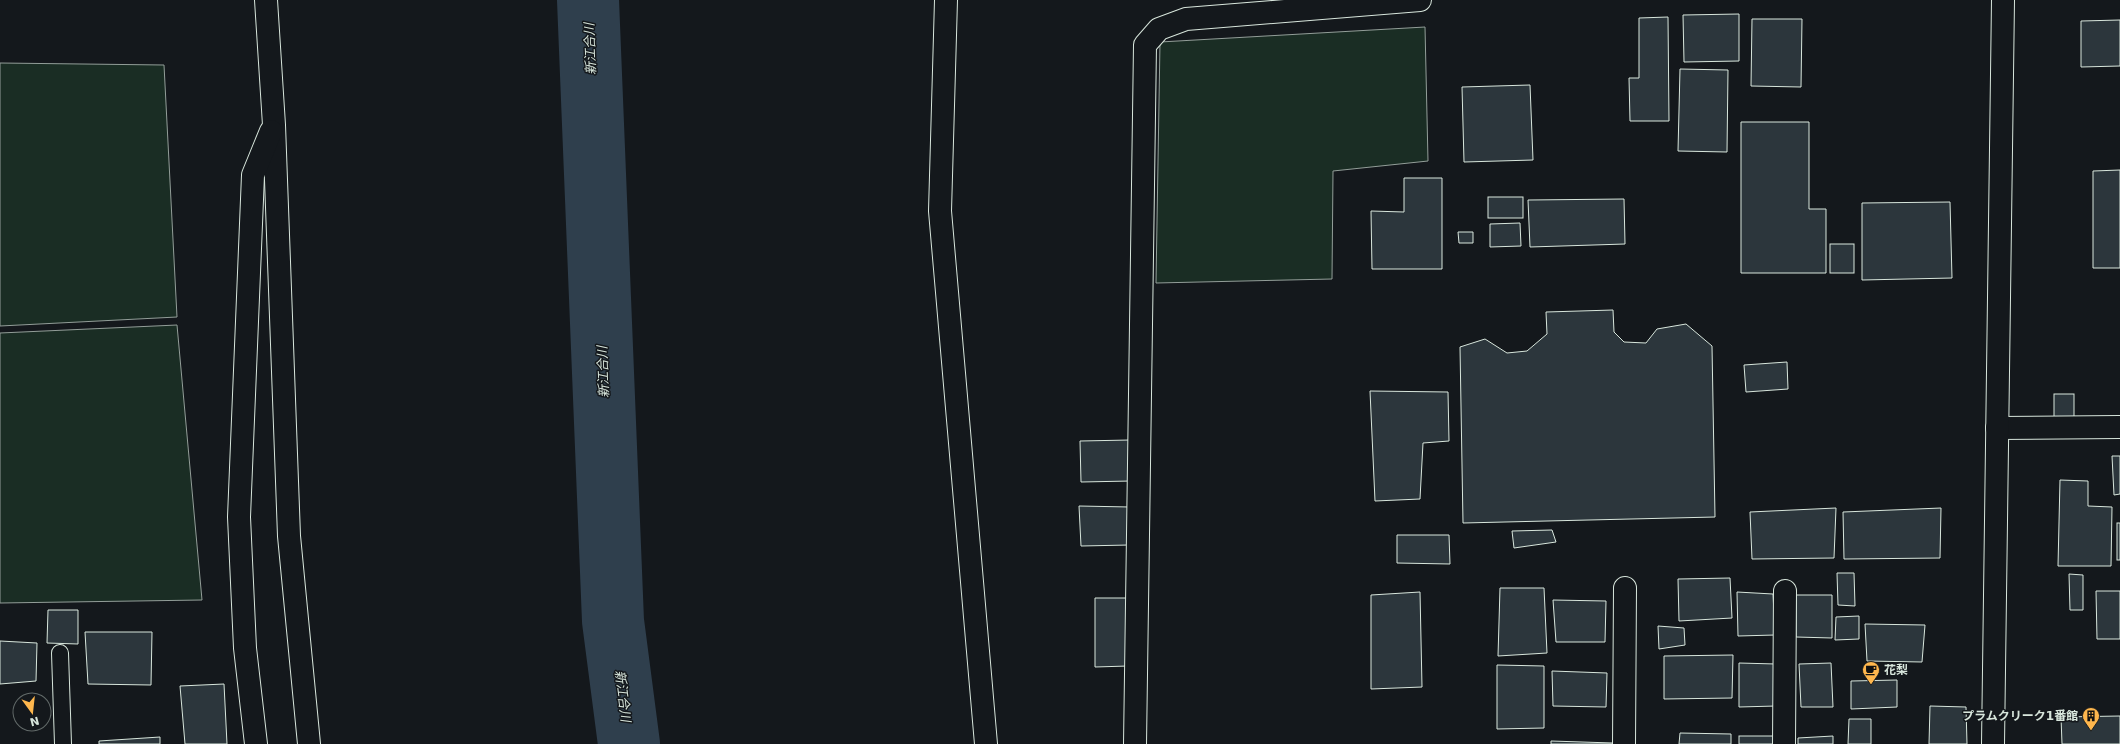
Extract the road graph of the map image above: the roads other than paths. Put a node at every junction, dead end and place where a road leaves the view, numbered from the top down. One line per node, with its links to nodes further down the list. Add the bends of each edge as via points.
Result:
1 (266, 0): 5 (street)
2 (946, 0): 14 (street, via 940,211)
3 (1420, 0): 15 (street, via 1186,19 1159,29 1145,44)
4 (2003, 0): 7 (street)
5 (274, 125): 12 (street, via 253,176 239,517 245,648); 13 (street, via 289,536)
6 (2120, 427): 7 (street)
7 (1998, 428): 18 (street)
8 (1625, 588): 16 (street)
9 (1785, 591): 17 (street)
10 (60, 653): 11 (lane)
11 (63, 744)
12 (256, 744)
13 (309, 744)
14 (986, 744)
15 (1135, 744)
16 (1624, 744)
17 (1784, 744)
18 (1994, 744)

